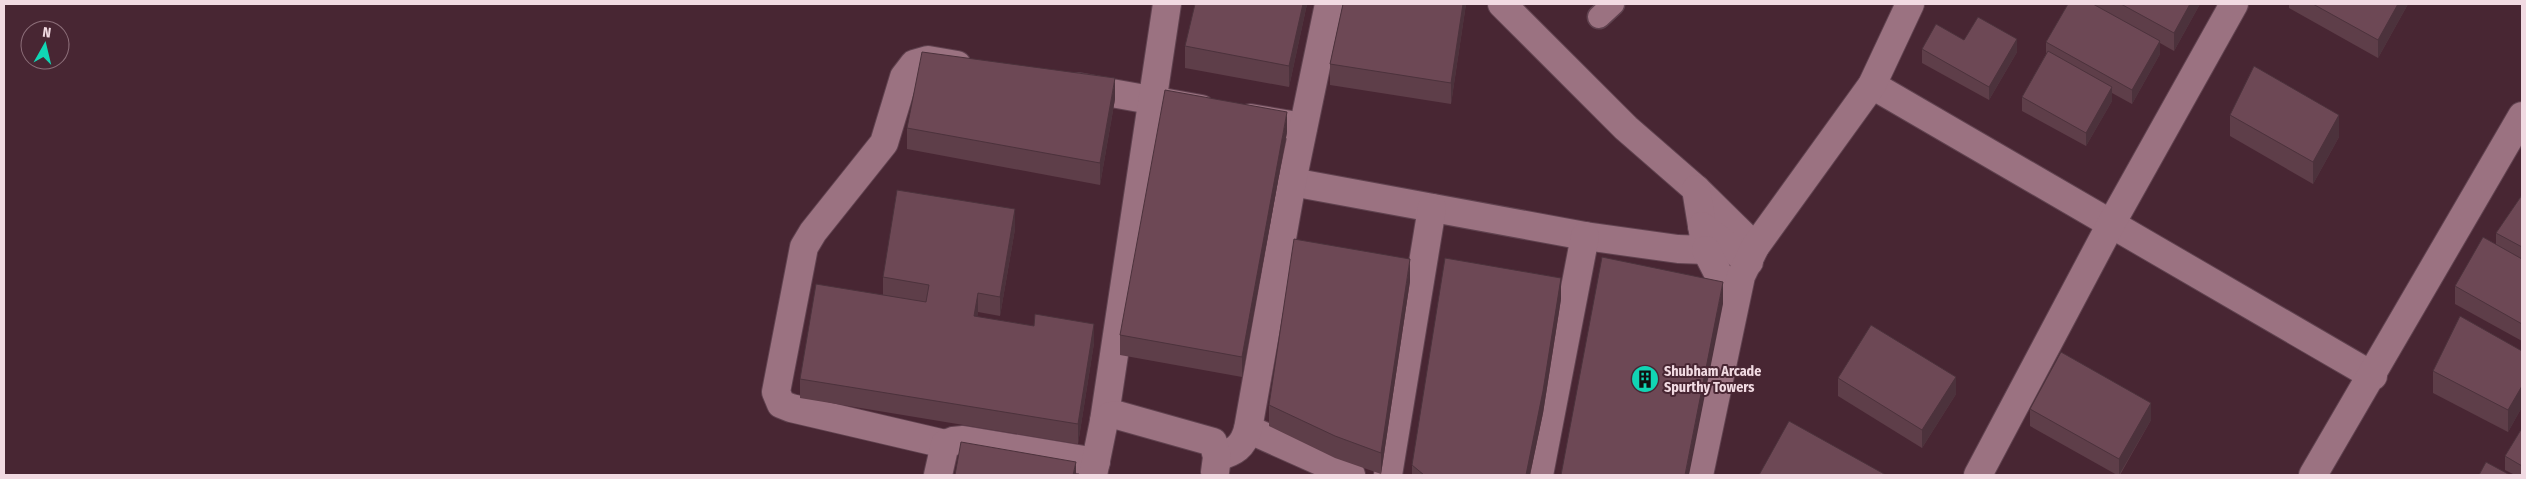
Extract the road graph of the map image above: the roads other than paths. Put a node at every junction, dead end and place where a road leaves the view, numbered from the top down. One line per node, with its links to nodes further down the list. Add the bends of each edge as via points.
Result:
1 (1167, 4): 9 (street)
2 (1330, 4): 11 (street)
3 (1502, 4): 13 (street, via 1626,128)
4 (1910, 4): 8 (street)
5 (2234, 4): 15 (street)
6 (979, 69): 23 (street, via 928,60 914,64 904,77 884,142 804,247 776,392 781,404 792,408)
7 (1056, 83): 9 (street)
8 (1872, 85): 15 (street); 18 (street)
9 (1151, 100): 11 (street); 21 (street)
10 (2522, 116): 20 (street)
11 (1303, 127): 12 (street)
12 (1292, 182): 14 (street); 22 (street)
13 (1696, 189): 17 (street); 18 (street)
14 (1432, 208): 16 (street); 28 (street)
15 (2111, 224): 20 (street); 31 (street)
16 (1585, 236): 17 (street, via 1678,249); 29 (street)
17 (1704, 238): 18 (street); 19 (street, via 1728,295)
18 (1752, 254): 19 (street, via 1741,276)
19 (1732, 318): 30 (street)
20 (2373, 376): 32 (street)
21 (1104, 421): 24 (street, via 1110,416 1117,416 1213,442); 25 (street)
22 (1248, 429): 24 (street, via 1244,442); 27 (street)
23 (946, 444): 25 (street, via 963,440); 26 (street)
24 (1216, 466)
25 (1094, 469)
26 (938, 475)
27 (1351, 475)
28 (1388, 475)
29 (1539, 475)
30 (1699, 475)
31 (1978, 475)
32 (2314, 475)

